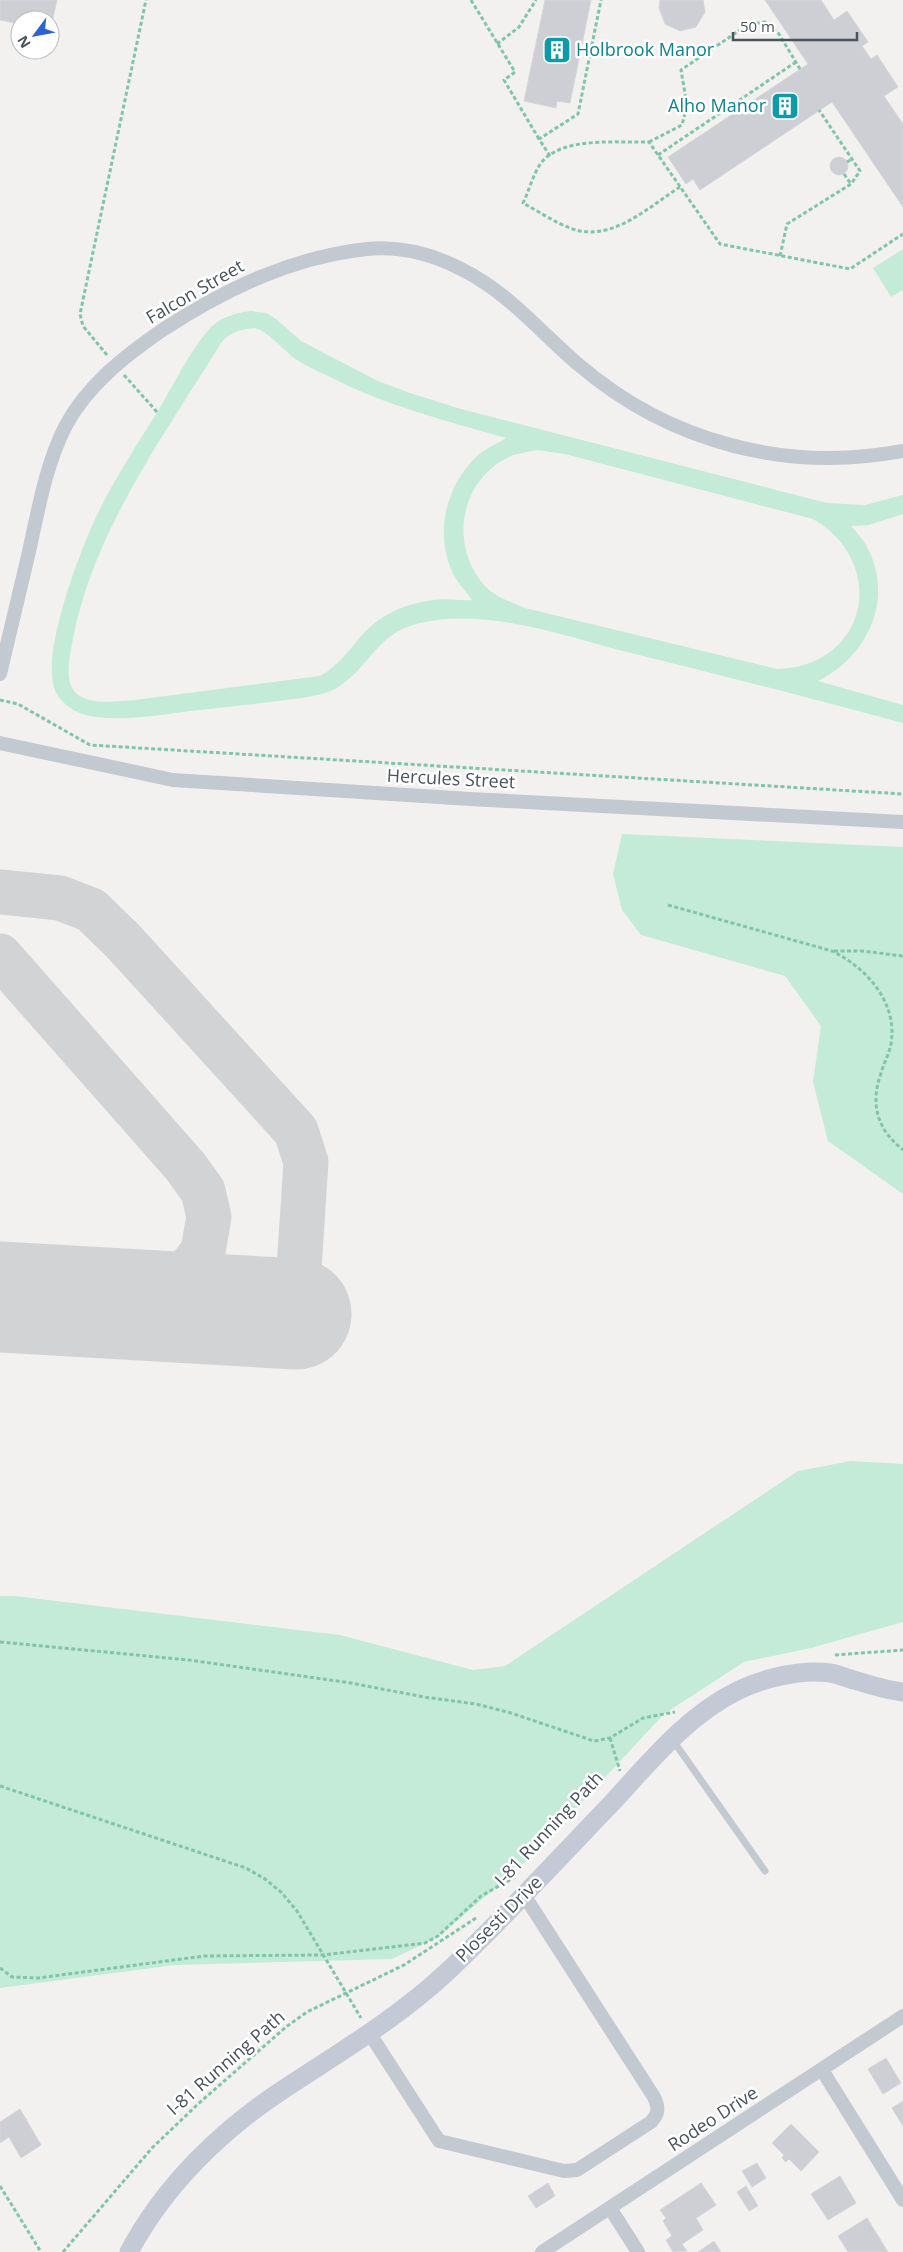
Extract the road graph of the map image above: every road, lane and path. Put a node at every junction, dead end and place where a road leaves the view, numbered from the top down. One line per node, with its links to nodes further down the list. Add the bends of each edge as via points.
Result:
1 (146, 0): 20 (path, via 80,314 83,326)
2 (471, 0): 5 (path)
3 (536, 0): 5 (path, via 519,27)
4 (601, 0): 9 (path, via 578,114)
5 (497, 44): 9 (path, via 515,72 504,80)
6 (796, 62): 7 (path); 10 (path, via 779,34 765,22 749,24 681,70 687,105 682,125); 11 (path)
7 (800, 69)
8 (819, 110): 13 (path)
9 (539, 139): 12 (path)
10 (649, 142): 11 (path); 12 (path, via 578,144 559,148)
11 (658, 155): 17 (path)
12 (550, 156): 17 (path, via 541,163 523,203 570,228 586,232 610,230)
13 (852, 159): 14 (path); 16 (path, via 860,171)
14 (847, 162)
15 (844, 174): 16 (path)
16 (851, 184): 19 (path, via 787,224)
17 (680, 187): 19 (path, via 720,244)
18 (903, 234): 19 (path, via 850,269)
19 (780, 256)
20 (115, 365): 21 (path); 22 (street, Falcon Street, via 186,315 255,278 333,255 368,249 392,250 439,258 485,281 604,385 632,405 692,434 751,451 813,459 857,458); 23 (street, Falcon Street, via 78,407 57,446 36,514)
21 (157, 412)
22 (903, 451)
23 (0, 674)
24 (0, 700): 26 (path, via 18,704 90,745)
25 (0, 743): 27 (street, Hercules Street, via 173,780)
26 (903, 794)
27 (903, 822)
28 (668, 905): 29 (path)
29 (832, 951): 30 (path); 31 (path, via 851,960 865,973 890,1012 893,1025 891,1044 877,1086 876,1104 884,1132)
30 (903, 956)
31 (903, 1150)
32 (0, 1642): 37 (path, via 189,1660 351,1683 476,1704 594,1741)
33 (903, 1650): 34 (path)
34 (826, 1656)
35 (903, 1692): 38 (street, Plosesti Drive, via 830,1673 781,1675 738,1690 699,1714)
36 (670, 1719): 37 (path, via 679,1712 643,1718)
37 (610, 1738): 39 (path, I-81 Running Path, via 620,1773)
38 (672, 1739): 41 (lane); 43 (street, Plosesti Drive)
39 (627, 1766)
40 (0, 1786): 47 (path, via 246,1868 281,1892 297,1911)
41 (765, 1871)
42 (517, 1876): 45 (path, via 481,1896)
43 (524, 1895): 51 (street, Plosesti Drive, via 446,1973); 51 (street, via 654,2097 659,2107 658,2115 651,2122 577,2170 564,2171 439,2141)
44 (479, 1916): 46 (path, I-81 Running Path)
45 (438, 1936): 46 (path); 47 (path, via 406,1947)
46 (441, 1941): 49 (path, I-81 Running Path, via 404,1965)
47 (322, 1955): 48 (path, via 204,1956 38,1978 12,1977); 49 (path)
48 (0, 1968)
49 (345, 1993): 51 (path); 57 (path, I-81 Running Path, via 307,2012 286,2027 198,2104 152,2148)
50 (903, 2016): 52 (street, Rodeo Drive)
51 (370, 2034): 58 (street, Plosesti Drive, via 282,2090 238,2123 188,2169 143,2225)
52 (822, 2070): 54 (street); 55 (street, Rodeo Drive)
53 (0, 2186): 56 (path)
54 (903, 2200)
55 (610, 2208): 59 (street, Rodeo Drive); 60 (street)
56 (41, 2252)
57 (63, 2252)
58 (129, 2252)
59 (542, 2252)
60 (638, 2252)

